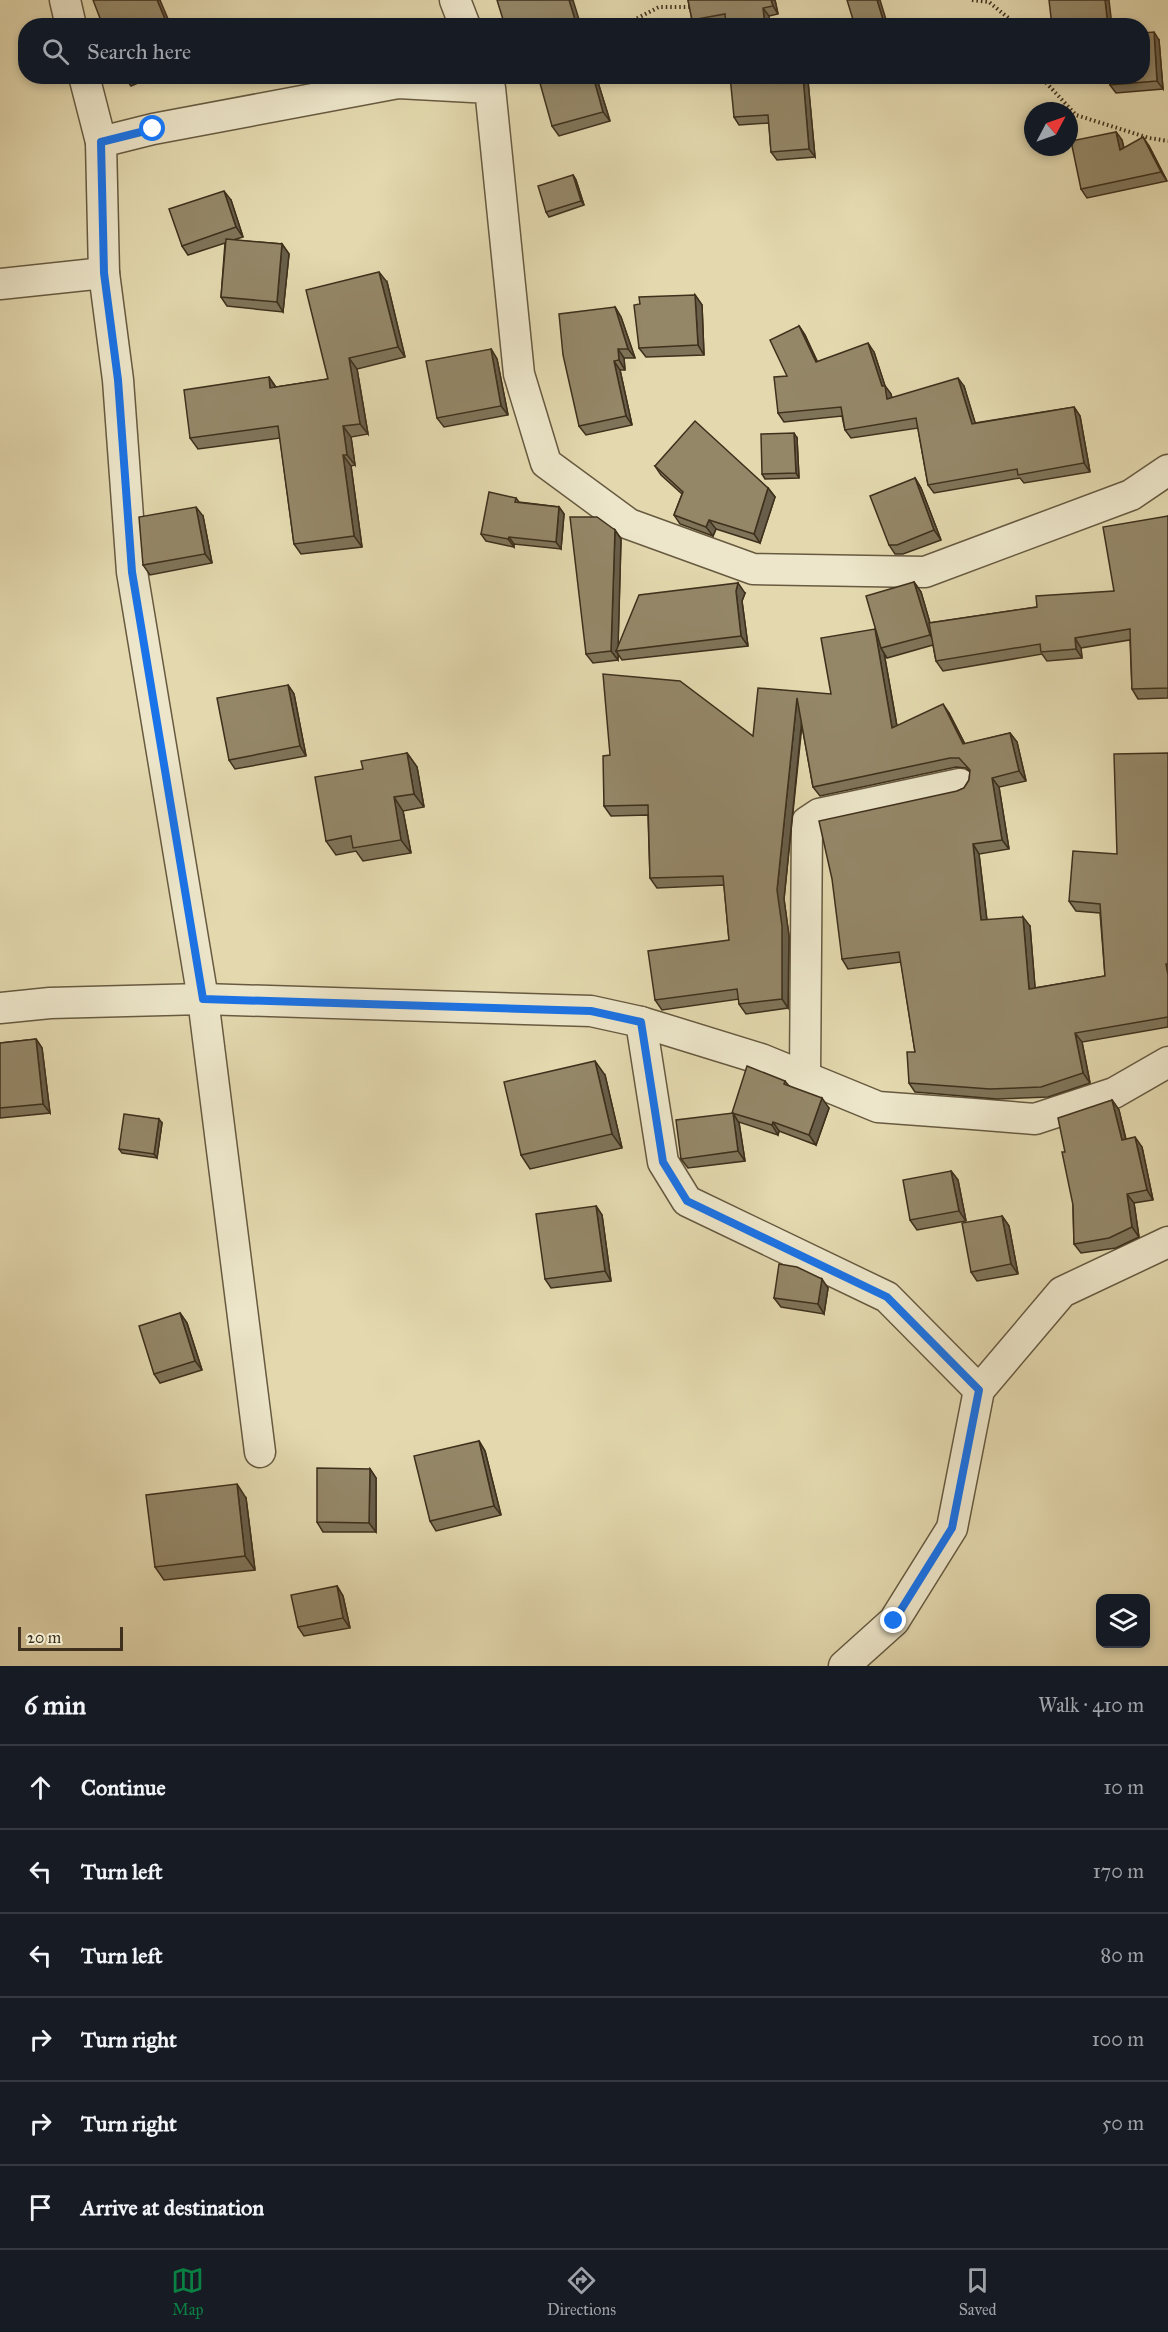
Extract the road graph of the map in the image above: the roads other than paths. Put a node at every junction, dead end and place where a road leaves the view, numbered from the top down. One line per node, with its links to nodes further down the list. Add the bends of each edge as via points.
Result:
1 (65, 0): 3 (street)
2 (455, 0): 4 (street)
3 (69, 18)
4 (462, 18)
5 (86, 84): 8 (street)
6 (393, 84): 8 (street)
7 (488, 84): 11 (street, via 519,374 546,463 629,524 753,569 925,572 1131,495)
8 (101, 142): 9 (street)
9 (104, 273): 10 (street); 13 (street, via 118,380 132,572)
10 (0, 284)
11 (1168, 470)
12 (960, 784): 17 (street, via 819,814 807,822)
13 (203, 999): 14 (street, via 50,1002); 15 (street, via 591,1011); 20 (street)
14 (0, 1008)
15 (641, 1022): 17 (street); 19 (street, via 663,1162 687,1201 887,1297)
16 (1168, 1062): 17 (street, via 1114,1093 1035,1119 878,1107)
17 (805, 1076)
18 (1168, 1242): 19 (street, via 1062,1292)
19 (979, 1390): 21 (street, via 952,1528 894,1621)
20 (260, 1452)
21 (844, 1666)

